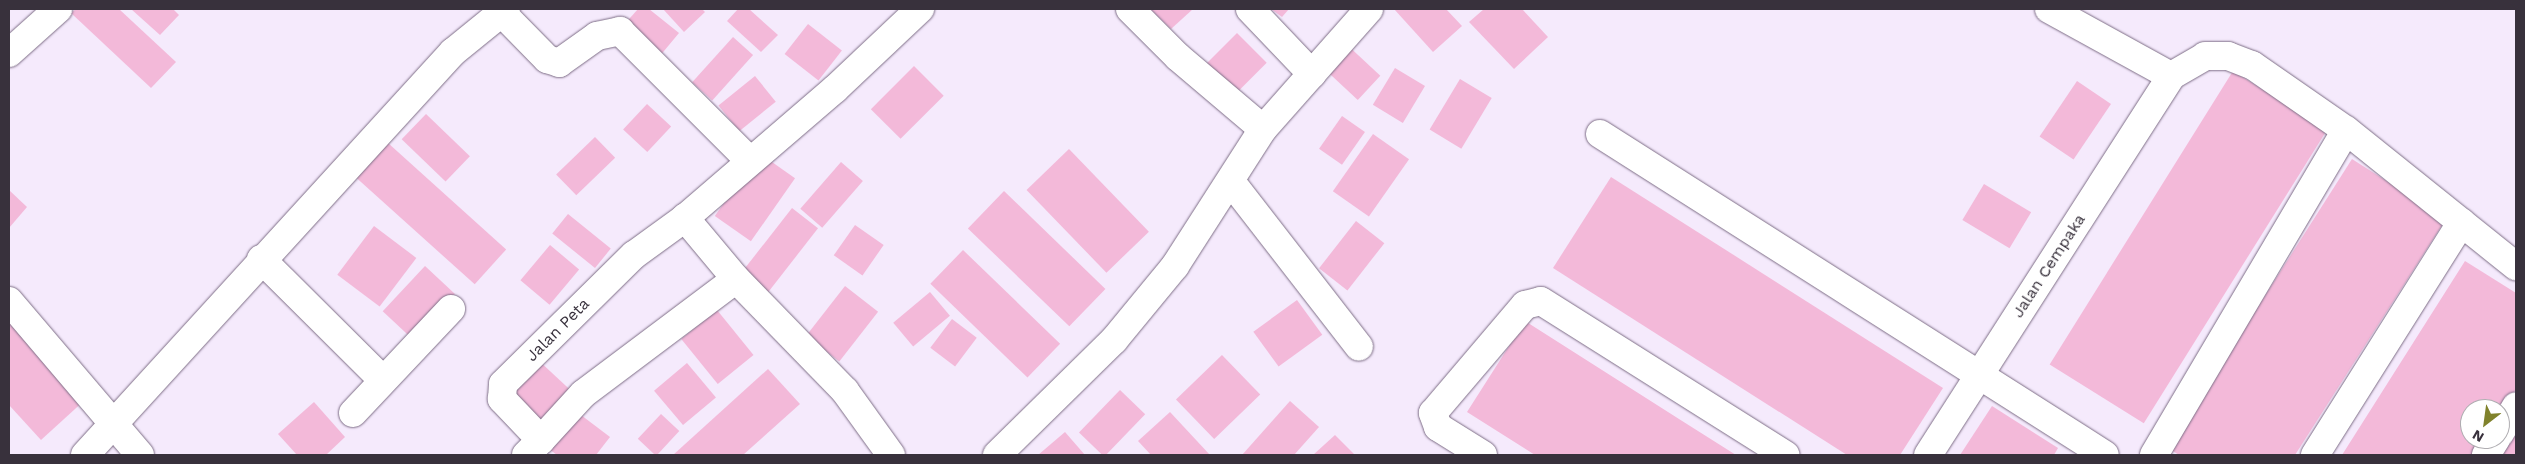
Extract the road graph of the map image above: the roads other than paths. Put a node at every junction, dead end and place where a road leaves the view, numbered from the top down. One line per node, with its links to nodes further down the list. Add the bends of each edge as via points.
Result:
1 (58, 9): 8 (street)
2 (920, 9): 14 (street, Jalan Peta, via 835,89)
3 (1130, 9): 11 (street, via 1178,57)
4 (1250, 9): 9 (street)
5 (1369, 9): 9 (street)
6 (2049, 9): 10 (street)
7 (504, 11): 14 (street, via 547,59 559,63 597,36 620,31); 18 (street, via 453,52)
8 (9, 53)
9 (1312, 74): 11 (street)
10 (2171, 76): 12 (street, via 2205,56 2228,56 2252,65); 24 (street, Jalan Cempaka)
11 (1263, 129): 15 (street)
12 (2346, 130): 17 (street); 37 (street)
13 (1600, 134): 24 (street)
14 (749, 160): 16 (street, Jalan Peta)
15 (1232, 183): 23 (street); 32 (street, via 1176,266 1114,340)
16 (686, 218): 20 (street); 28 (street, Jalan Peta, via 634,255 503,384 502,399)
17 (2462, 222): 19 (street); 38 (street)
18 (261, 259): 25 (street); 27 (street)
19 (2516, 266)
20 (736, 279): 28 (street, via 583,394); 31 (street, via 844,391)
21 (9, 301): 27 (street)
22 (451, 309): 25 (street)
23 (1359, 347)
24 (1979, 375): 35 (street, Jalan Cempaka); 36 (street)
25 (383, 380): 26 (street)
26 (352, 414)
27 (112, 426): 29 (street); 30 (street)
28 (534, 447)
29 (85, 455)
30 (140, 455)
31 (890, 455)
32 (997, 455)
33 (1483, 455): 34 (street, via 1438,428 1433,413 1525,304 1541,301)
34 (1786, 455)
35 (1928, 455)
36 (2105, 455)
37 (2154, 455)
38 (2314, 455)

